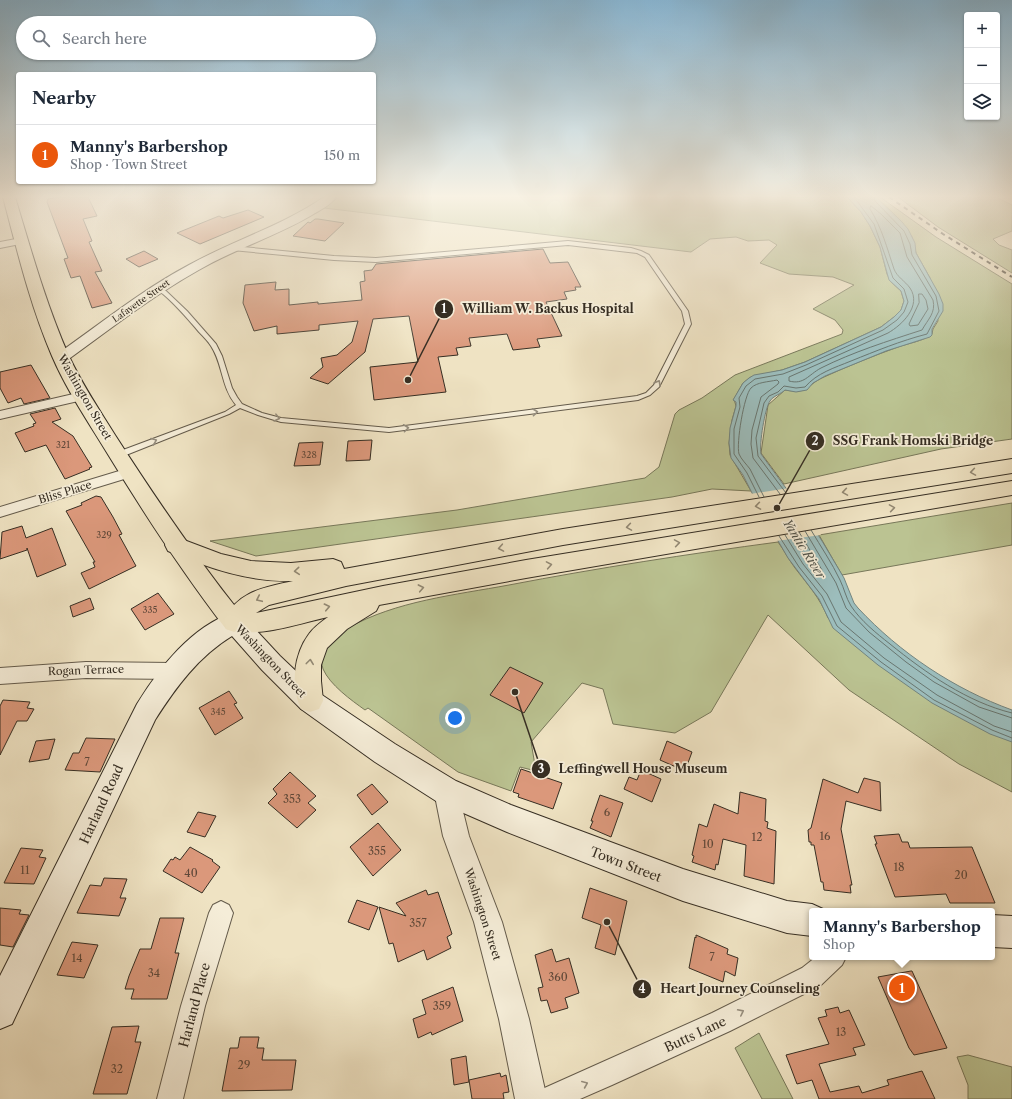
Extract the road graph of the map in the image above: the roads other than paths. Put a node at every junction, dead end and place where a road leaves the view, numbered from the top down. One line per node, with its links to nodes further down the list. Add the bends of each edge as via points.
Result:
1 (23, 248): 7 (highway, Washington Street)
2 (232, 248): 6 (street, Lafayette Street)
3 (235, 248): 4 (lane, one-way to 3, via 368,260)
4 (511, 248)
5 (616, 248): 9 (lane, one-way to 5, via 281,420 389,430 627,400 648,394 657,386 688,324 688,318 647,256 631,250)
6 (158, 289): 7 (street, Lafayette Street); 9 (lane, via 185,312 214,344 229,388)
7 (61, 358): 8 (highway, Washington Street)
8 (82, 396): 10 (street); 11 (highway, Washington Street)
9 (240, 405): 11 (lane, one-way to 9, via 219,417)
10 (0, 415)
11 (118, 455): 13 (highway, Washington Street)
12 (1012, 466): 17 (highway, one-way to 17)
13 (129, 473): 15 (street, Bliss Place); 16 (highway, Washington Street)
14 (1012, 488): 18 (highway, one-way to 14, via 541,566)
15 (0, 512)
16 (176, 545): 17 (highway, one-way to 16, via 425,552 342,567 279,572 228,564); 19 (highway, Washington Street)
17 (461, 555): 19 (highway, one-way to 19, via 271,594 250,604)
18 (383, 596): 19 (highway, one-way to 18, via 258,623); 22 (highway, one-way to 18, via 310,663 316,642 338,622)
19 (234, 622): 20 (main road, Harland Road, via 200,645); 22 (main road, Washington Street)
20 (173, 671): 21 (street, Rogan Terrace, via 105,668); 29 (main road, Harland Road, via 132,739)
21 (0, 676)
22 (310, 701): 23 (main road, Washington Street)
23 (446, 791): 25 (main road, Town Street, via 507,818 683,886 787,917); 32 (street, Washington Street, via 457,838 488,922 514,1019)
24 (221, 912): 31 (street, Harland Place, via 193,1006)
25 (809, 920)
26 (995, 931): 27 (main road)
27 (1012, 932)
28 (830, 960): 33 (street, Butts Lane, one-way to 28, via 730,1017 810,977)
29 (8, 980): 30 (main road, Harland Road)
30 (0, 1012)
31 (170, 1099)
32 (531, 1099)
33 (549, 1099)

